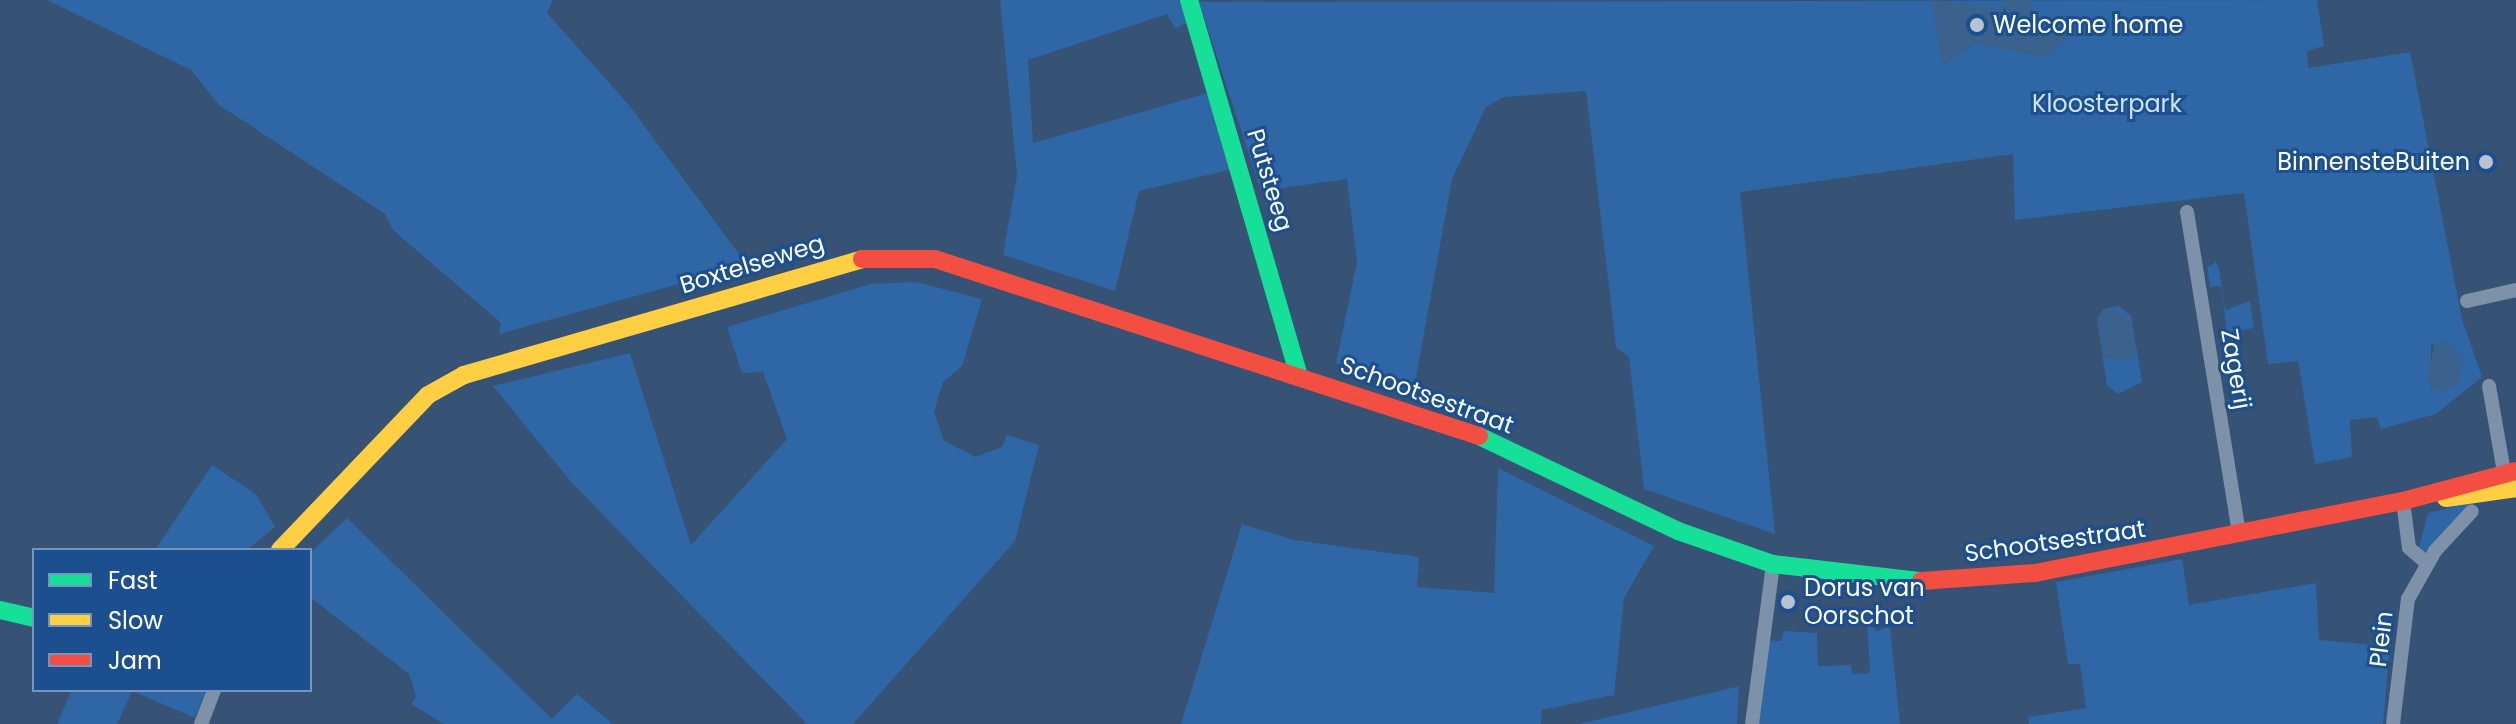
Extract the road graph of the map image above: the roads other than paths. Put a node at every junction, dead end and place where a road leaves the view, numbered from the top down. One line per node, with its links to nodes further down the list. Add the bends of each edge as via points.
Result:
1 (1189, 0): 5 (main road, Putsteeg)
2 (2187, 212): 12 (street, Zagerij)
3 (2516, 290): 4 (street)
4 (2467, 301)
5 (1299, 375): 13 (main road, Boxtelseweg, via 935,259 837,262 464,375 428,395); 15 (main road, Schootsestraat, via 1469,431 1678,531)
6 (2489, 386): 7 (street)
7 (2510, 471): 9 (street); 10 (main road, Schootsestraat)
8 (2516, 488): 9 (main road, Schootsestraat)
9 (2488, 494): 10 (main road, Schootsestraat)
10 (2411, 499): 12 (main road, Schootsestraat); 14 (street, via 2409,548)
11 (2472, 511): 14 (street, Plein)
12 (2239, 534): 15 (main road, Schootsestraat, via 2035,573 1957,580 1872,578)
13 (282, 548)
14 (2427, 563): 21 (street, Plein, via 2408,599)
15 (1773, 564): 20 (street)
16 (0, 610): 17 (main road)
17 (32, 618)
18 (213, 692): 19 (street)
19 (201, 724)
20 (1752, 724)
21 (2393, 724)

